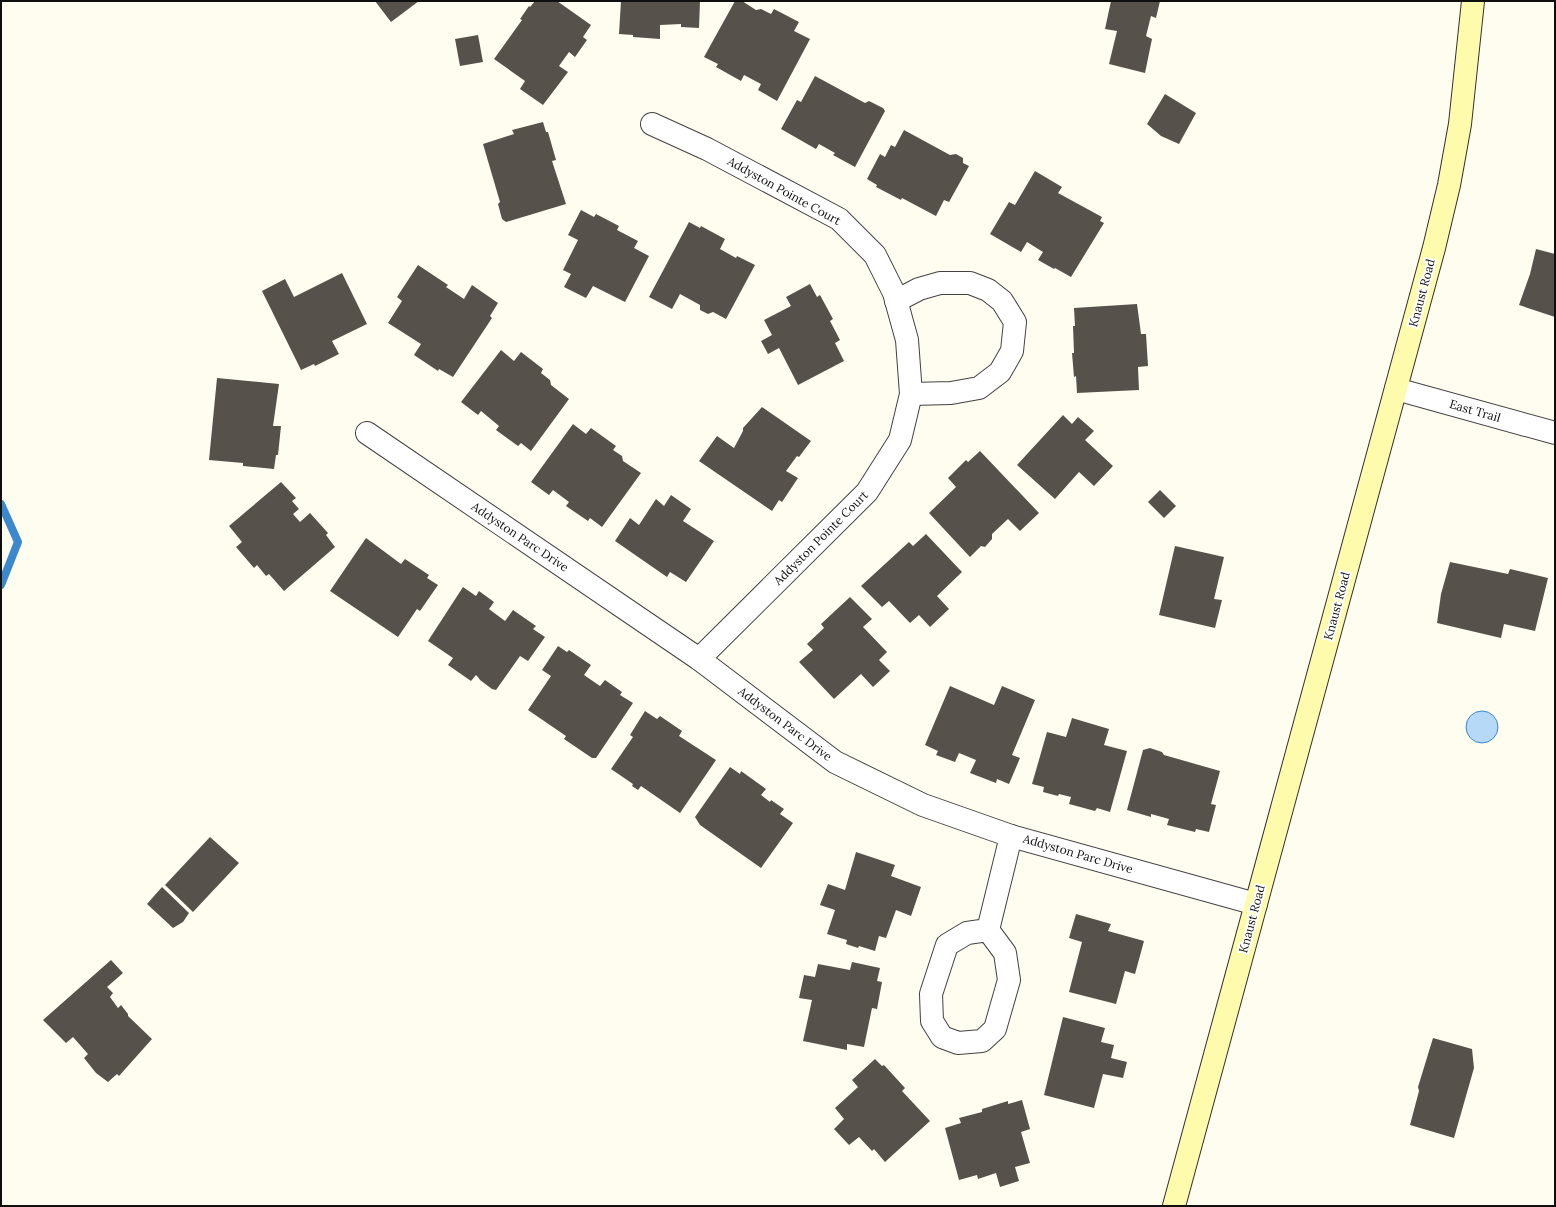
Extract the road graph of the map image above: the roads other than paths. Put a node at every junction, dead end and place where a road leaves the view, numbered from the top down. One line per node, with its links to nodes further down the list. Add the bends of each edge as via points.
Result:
1 (1473, 1): 4 (main road, Knaust Road, via 1460,124 1449,185)
2 (652, 124): 3 (street, Addyston Pointe Court, via 707,148 839,218 875,255)
3 (896, 301): 5 (street, Addyston Pointe Court, via 907,340); 5 (street, via 919,289 940,283 970,284 988,290 1002,301 1016,322 1012,351 1000,372 979,388 951,393)
4 (1396, 389): 7 (street, East Trail); 10 (main road, Knaust Road)
5 (911, 394): 8 (street, Addyston Pointe Court, via 900,440 867,492)
6 (367, 433): 8 (street, Addyston Parc Drive)
7 (1555, 433)
8 (699, 659): 9 (street, Addyston Parc Drive, via 835,762 923,805)
9 (1011, 836): 10 (street, Addyston Parc Drive); 11 (street)
10 (1256, 904): 12 (main road, Knaust Road)
11 (988, 930): 11 (street, via 1005,952 1009,980 995,1029 982,1041 958,1043 942,1037 932,1021 931,994 947,945 967,933)
12 (1174, 1206)

